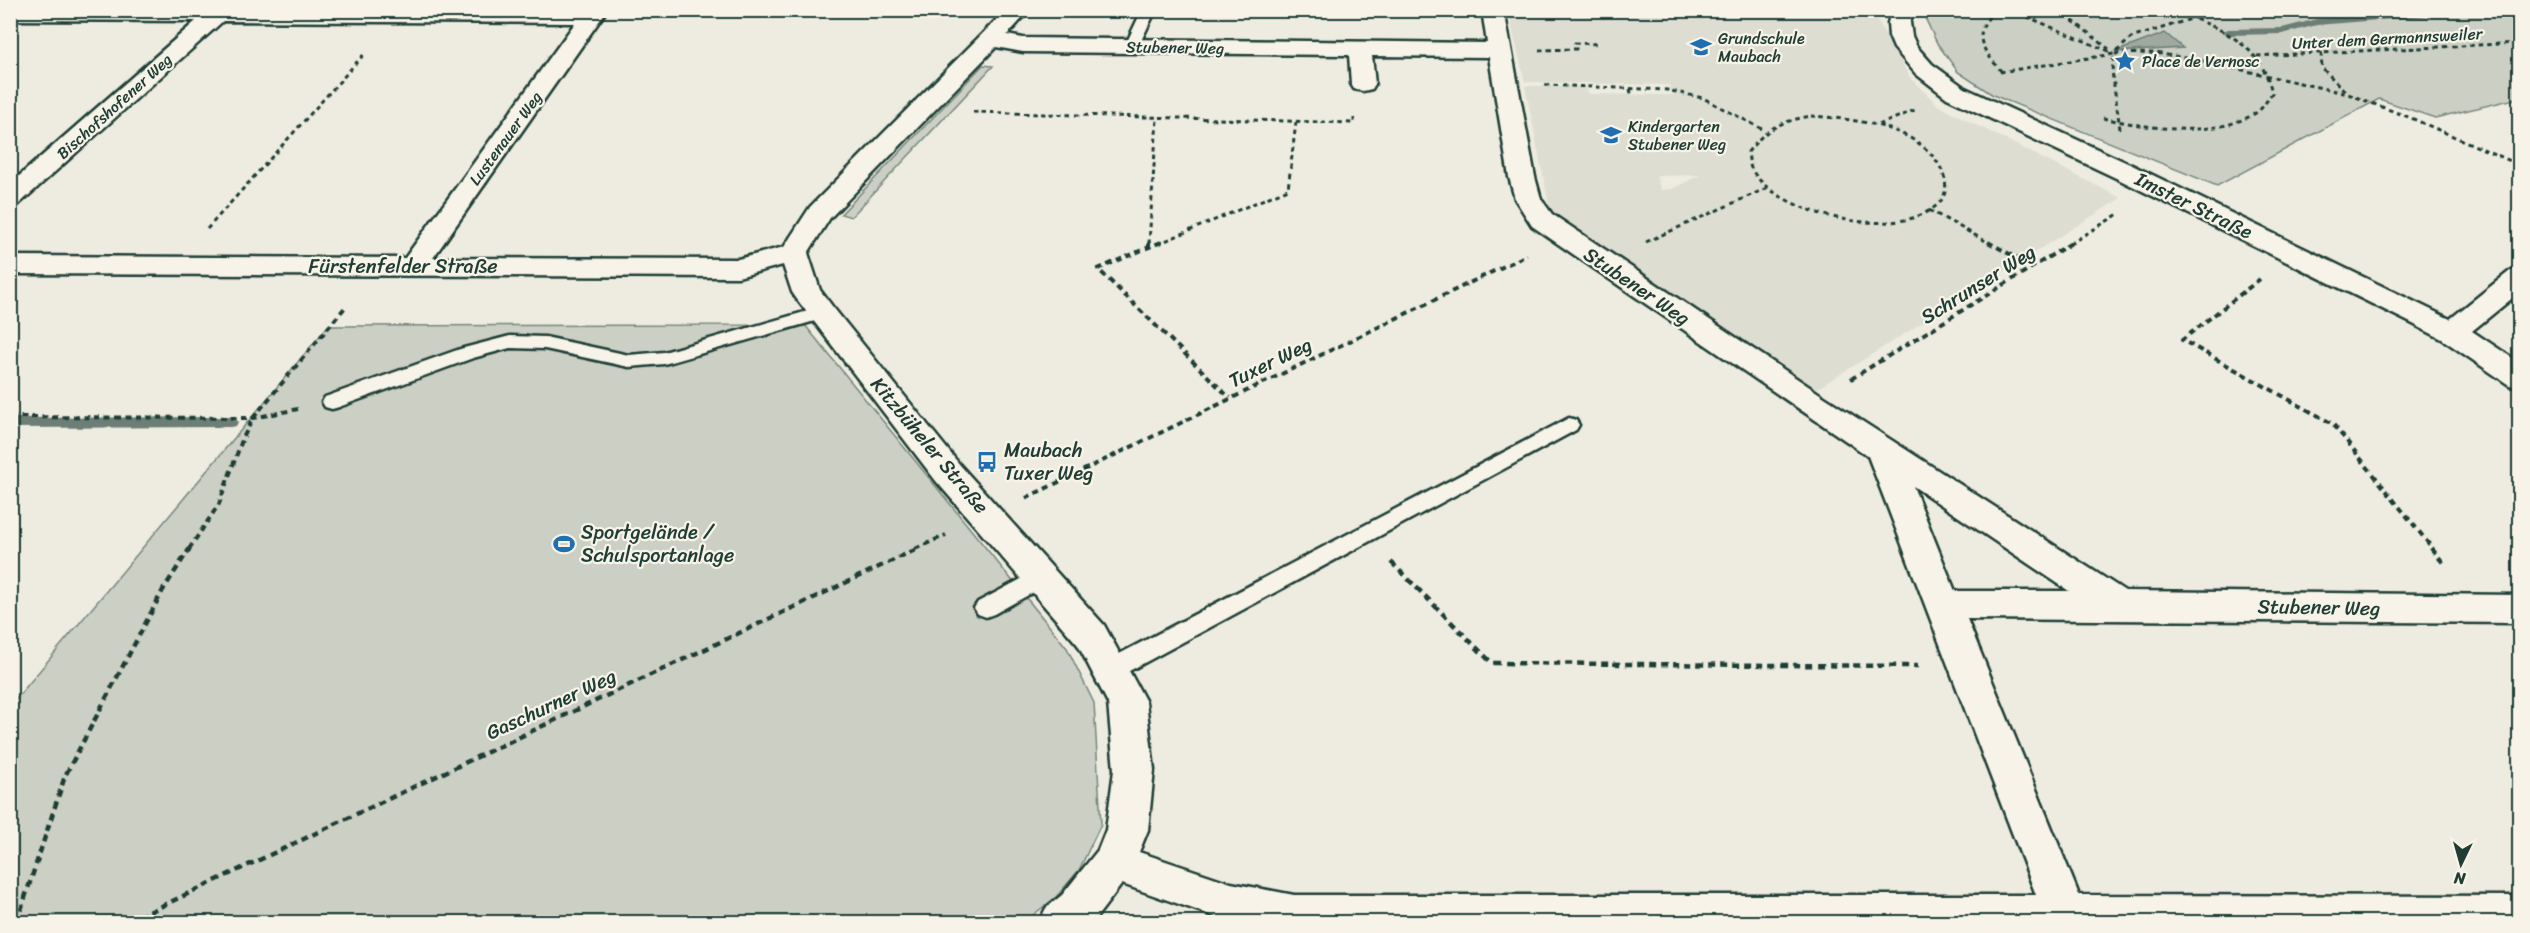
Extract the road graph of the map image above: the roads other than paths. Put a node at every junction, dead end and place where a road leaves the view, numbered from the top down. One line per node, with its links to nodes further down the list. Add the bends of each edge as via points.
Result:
1 (1019, 10): 9 (street)
2 (1493, 10): 12 (street, Stubener Weg)
3 (1902, 10): 20 (street, Imster Straße, via 1902,39 1910,52 1931,78 1956,93)
4 (48, 12): 6 (street); 7 (street)
5 (1148, 12): 10 (lane)
6 (10, 13)
7 (228, 13): 8 (street); 14 (street, Bischofshofener Weg)
8 (594, 13): 17 (street, Lustenauer Weg)
9 (991, 39): 10 (street, Stubener Weg, via 1023,45); 15 (street, via 820,213)
10 (1132, 46): 11 (street, Stubener Weg)
11 (1360, 49): 12 (street, Stubener Weg); 13 (street)
12 (1500, 50): 24 (street, Stubener Weg, via 1528,199 1542,220)
13 (1363, 84)
14 (10, 198)
15 (794, 253): 17 (street, Fürstenfelder Straße, via 738,268); 19 (street, Kitzbüheler Straße, via 806,292)
16 (10, 265): 17 (street, Fürstenfelder Straße)
17 (414, 265)
18 (2520, 277): 20 (street)
19 (822, 312): 22 (lane, via 698,350 652,359 628,361 545,343 510,342 467,353); 25 (street, Kitzbüheler Straße, via 948,473)
20 (2453, 332): 21 (street, Imster Straße)
21 (2520, 378)
22 (332, 402)
23 (1569, 425): 30 (lane)
24 (1881, 448): 26 (street); 27 (street, Stubener Weg)
25 (1042, 577): 28 (lane); 30 (street, Kitzbüheler Straße, via 1091,635)
26 (1942, 605): 27 (street, Stubener Weg); 33 (street)
27 (2118, 605): 29 (street, Stubener Weg)
28 (986, 608)
29 (2520, 609)
30 (1110, 670): 31 (street, Kitzbüheler Straße, via 1127,702 1134,770 1127,830)
31 (1114, 862): 34 (street, via 1230,903 1294,915); 35 (street, Kitzbüheler Straße, via 1077,909)
32 (2520, 916): 33 (street)
33 (2067, 918): 34 (street)
34 (1461, 920)
35 (1061, 922)

